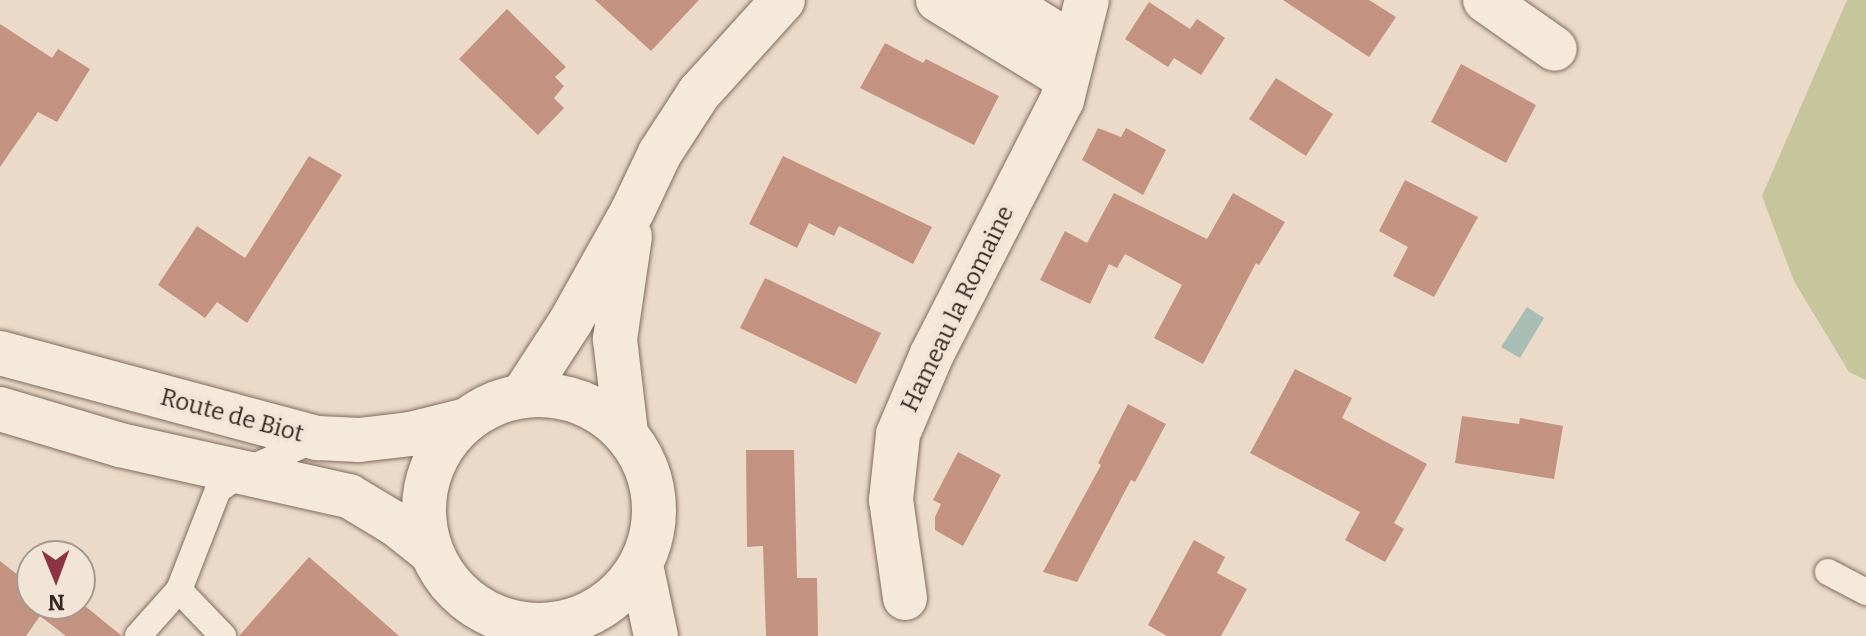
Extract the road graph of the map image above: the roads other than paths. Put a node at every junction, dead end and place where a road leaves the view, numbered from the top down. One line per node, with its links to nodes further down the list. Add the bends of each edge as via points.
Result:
1 (783, 0): 8 (main road, via 699,93 660,153)
2 (938, 0): 7 (main road)
3 (1002, 0): 7 (main road)
4 (1087, 0): 7 (main road, Hameau la Romaine)
5 (1485, 0): 6 (main road)
6 (1555, 49)
7 (1070, 62): 21 (main road, Hameau la Romaine, via 1062,100 932,354 898,434 891,500)
8 (633, 210): 10 (main road); 13 (main road, via 615,339)
9 (0, 353): 14 (main road, Route de Biot)
10 (523, 395): 12 (main road, via 493,404); 13 (main road, via 561,396 597,410)
11 (0, 409): 15 (main road, Route de Biot, via 120,445)
12 (467, 420): 14 (main road, Route de Biot, via 410,434); 16 (main road, via 443,447 427,480 423,517)
13 (626, 433): 17 (main road, via 645,463 655,497 653,532)
14 (318, 438): 15 (lane)
15 (243, 472): 16 (main road, Route de Biot, via 349,496); 19 (lane, via 218,490)
16 (431, 552): 22 (main road, via 448,581 472,604 502,620)
17 (641, 565): 22 (main road, via 622,591 597,610); 25 (main road)
18 (1828, 572): 20 (lane)
19 (179, 590): 23 (lane); 24 (lane)
20 (1866, 592)
21 (905, 598)
22 (547, 631)
23 (138, 636)
24 (223, 636)
25 (656, 636)

